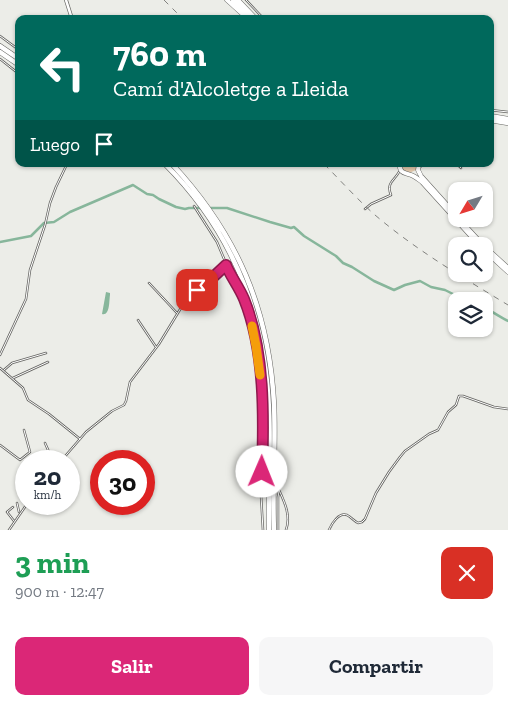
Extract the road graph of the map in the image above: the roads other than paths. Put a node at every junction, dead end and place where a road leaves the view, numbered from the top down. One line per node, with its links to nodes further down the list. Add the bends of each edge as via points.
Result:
1 (66, 0): 6 (street)
2 (227, 0): 7 (highway)
3 (233, 0): 8 (highway)
4 (238, 0): 9 (highway)
5 (246, 0): 10 (street)
6 (71, 15)
7 (245, 15)
8 (246, 15)
9 (252, 15)
10 (260, 15)
11 (0, 36): 13 (street)
12 (0, 46): 15 (highway)
13 (15, 47)
14 (0, 52): 17 (highway)
15 (15, 56)
16 (0, 59): 18 (street)
17 (15, 62)
18 (15, 71)
19 (494, 110): 20 (street)
20 (508, 112)
21 (494, 117): 22 (highway)
22 (508, 119)
23 (494, 121): 24 (highway)
24 (508, 123)
25 (66, 167): 48 (street, via 48,210 32,264 26,299)
26 (168, 167): 65 (highway, via 205,210 223,240 252,304 266,369 269,410)
27 (175, 167): 66 (highway, via 193,186 227,235 256,302 272,373)
28 (400, 167): 32 (street)
29 (401, 167): 31 (highway)
30 (419, 167): 31 (highway); 33 (highway, via 422,178)
31 (409, 174): 32 (street); 37 (highway, via 422,182)
32 (396, 177): 35 (street, via 389,186 391,195)
33 (448, 206)
34 (195, 207): 40 (street, via 223,253)
35 (365, 209)
36 (467, 228): 41 (highway)
37 (472, 237)
38 (493, 258): 42 (highway)
39 (231, 262): 40 (street)
40 (226, 265): 44 (street, via 188,298); 64 (street, via 244,300 258,360 263,415)
41 (508, 268)
42 (508, 272)
43 (149, 283): 44 (street)
44 (178, 314): 46 (street)
45 (138, 320): 46 (street)
46 (156, 348): 55 (street, via 130,381 124,405 108,413)
47 (46, 353): 51 (street, via 12,363)
48 (0, 355)
49 (48, 362): 52 (street)
50 (0, 368): 51 (street)
51 (3, 371): 52 (street)
52 (12, 378): 55 (street, via 25,389 27,400)
53 (508, 409): 69 (street, via 458,396 456,405 438,430 405,452 391,468 366,520 357,522 343,515)
54 (24, 430): 57 (street, via 30,452 20,460)
55 (80, 439): 59 (street)
56 (45, 443): 58 (street)
57 (0, 445)
58 (48, 450)
59 (70, 450)
60 (13, 506): 62 (street, via 7,512)
61 (19, 515): 62 (street)
62 (15, 522): 63 (street)
63 (9, 530)
64 (263, 530)
65 (268, 530)
66 (274, 530)
67 (278, 530): 68 (street, via 279,490 288,516)
68 (286, 530)
69 (329, 530)

